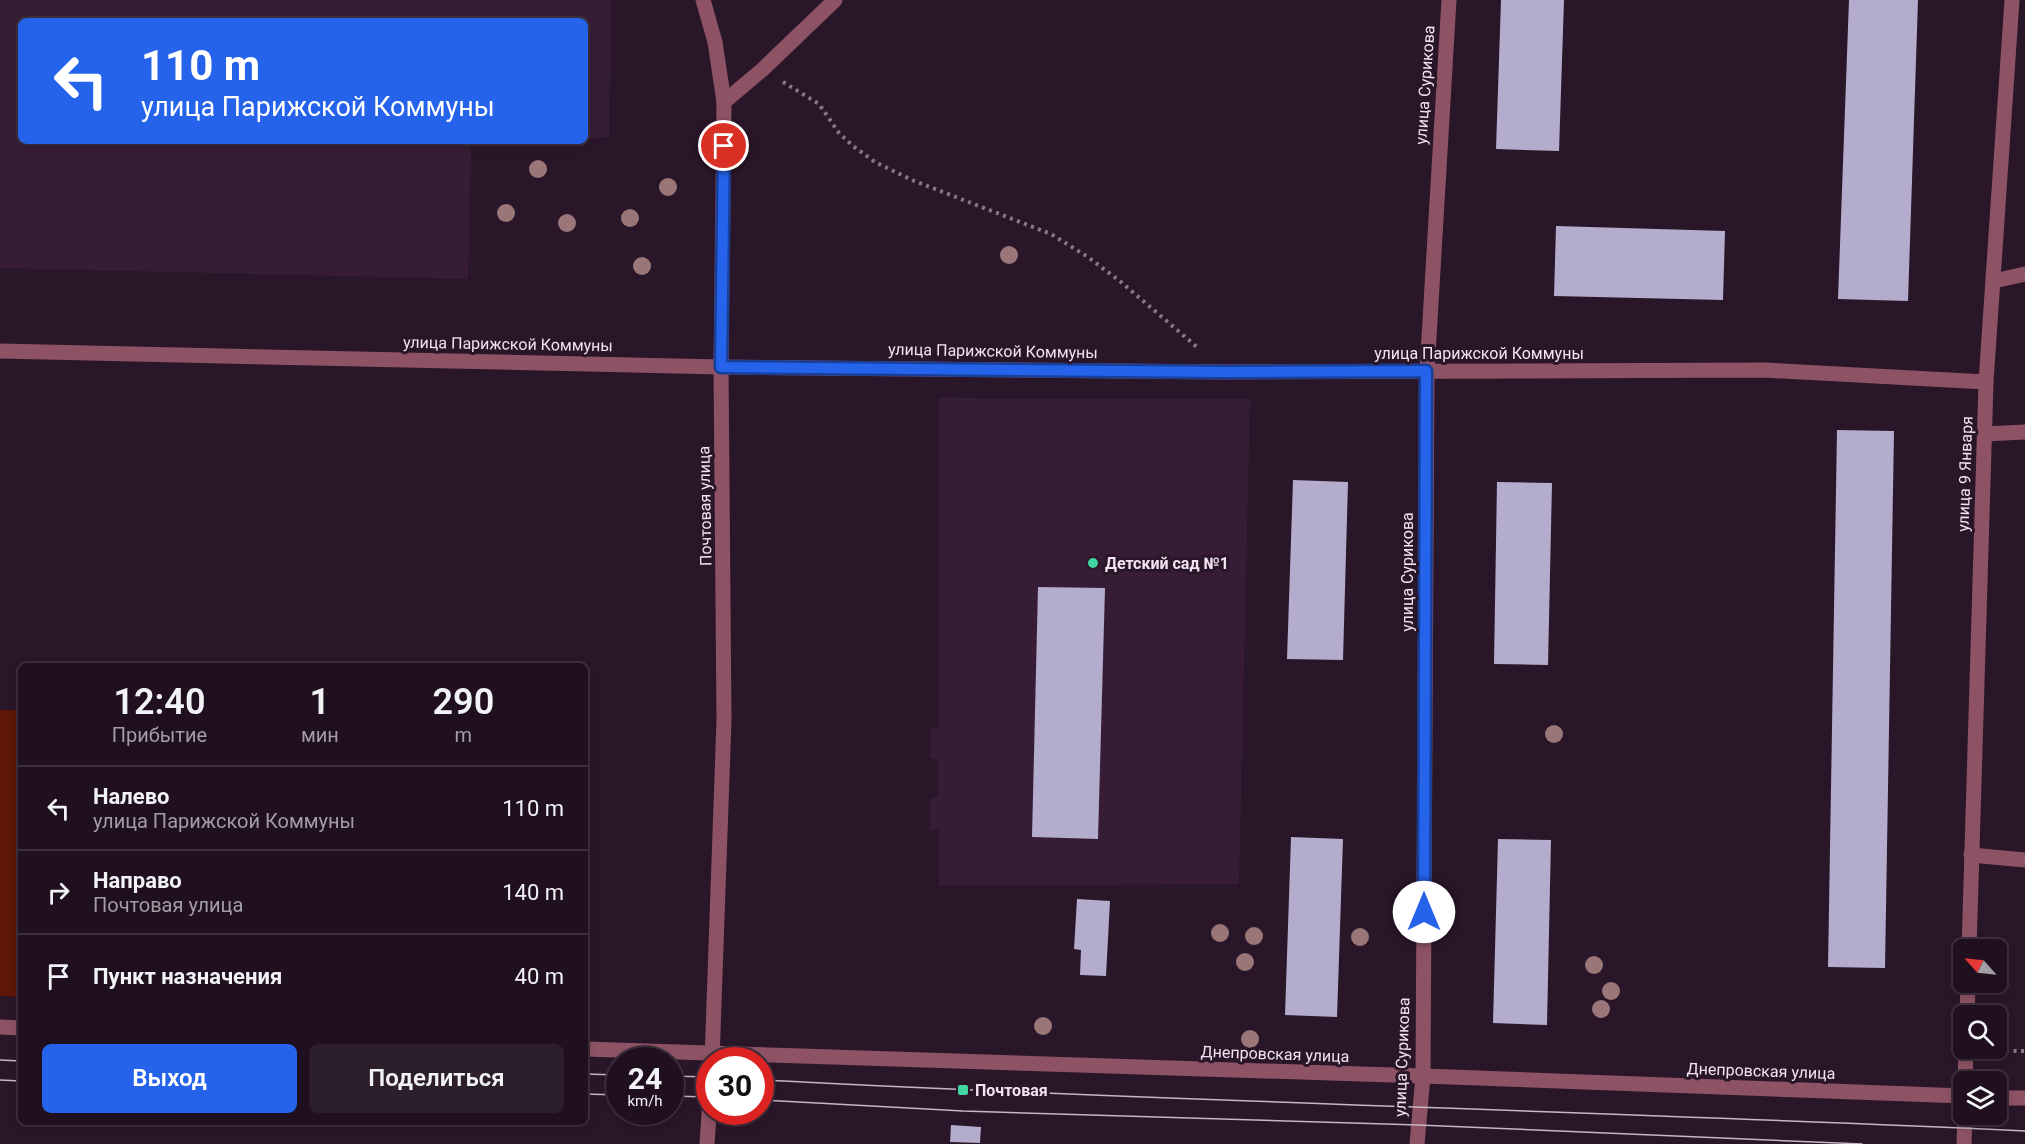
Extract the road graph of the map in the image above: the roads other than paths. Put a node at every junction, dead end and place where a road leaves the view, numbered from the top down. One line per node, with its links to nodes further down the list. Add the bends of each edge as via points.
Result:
1 (835, 0): 5 (street)
2 (1449, 0): 10 (street, улица Сурикова)
3 (2012, 0): 7 (street, улица 9 Января)
4 (703, 1): 5 (street, Почтовая улица, via 715,42)
5 (724, 102): 9 (street, Почтовая улица)
6 (2025, 274): 7 (street)
7 (1994, 281): 11 (street, улица 9 Января)
8 (0, 351): 9 (street, улица Парижской Коммуны)
9 (721, 367): 10 (street, улица Парижской Коммуны); 19 (street, Почтовая улица, via 724,720)
10 (1426, 371): 11 (street, улица Парижской Коммуны, via 1764,370); 23 (street, улица Сурикова)
11 (1986, 382): 13 (street, улица 9 Января)
12 (2025, 432): 13 (street)
13 (1984, 434): 14 (street, улица 9 Января)
14 (1971, 855): 15 (street); 16 (street, улица 9 Января)
15 (2025, 860)
16 (1969, 939)
17 (0, 1027): 18 (street)
18 (18, 1028)
19 (712, 1047)
20 (588, 1049): 21 (street, Днепровская улица)
21 (696, 1056)
22 (774, 1059): 23 (street, Днепровская улица)
23 (1422, 1076): 24 (street, Днепровская улица); 30 (street, улица Сурикова)
24 (1953, 1096)
25 (2007, 1098): 26 (street)
26 (2025, 1098)
27 (708, 1125): 29 (street)
28 (1965, 1125): 31 (street)
29 (707, 1144)
30 (1417, 1144)
31 (1964, 1144)

